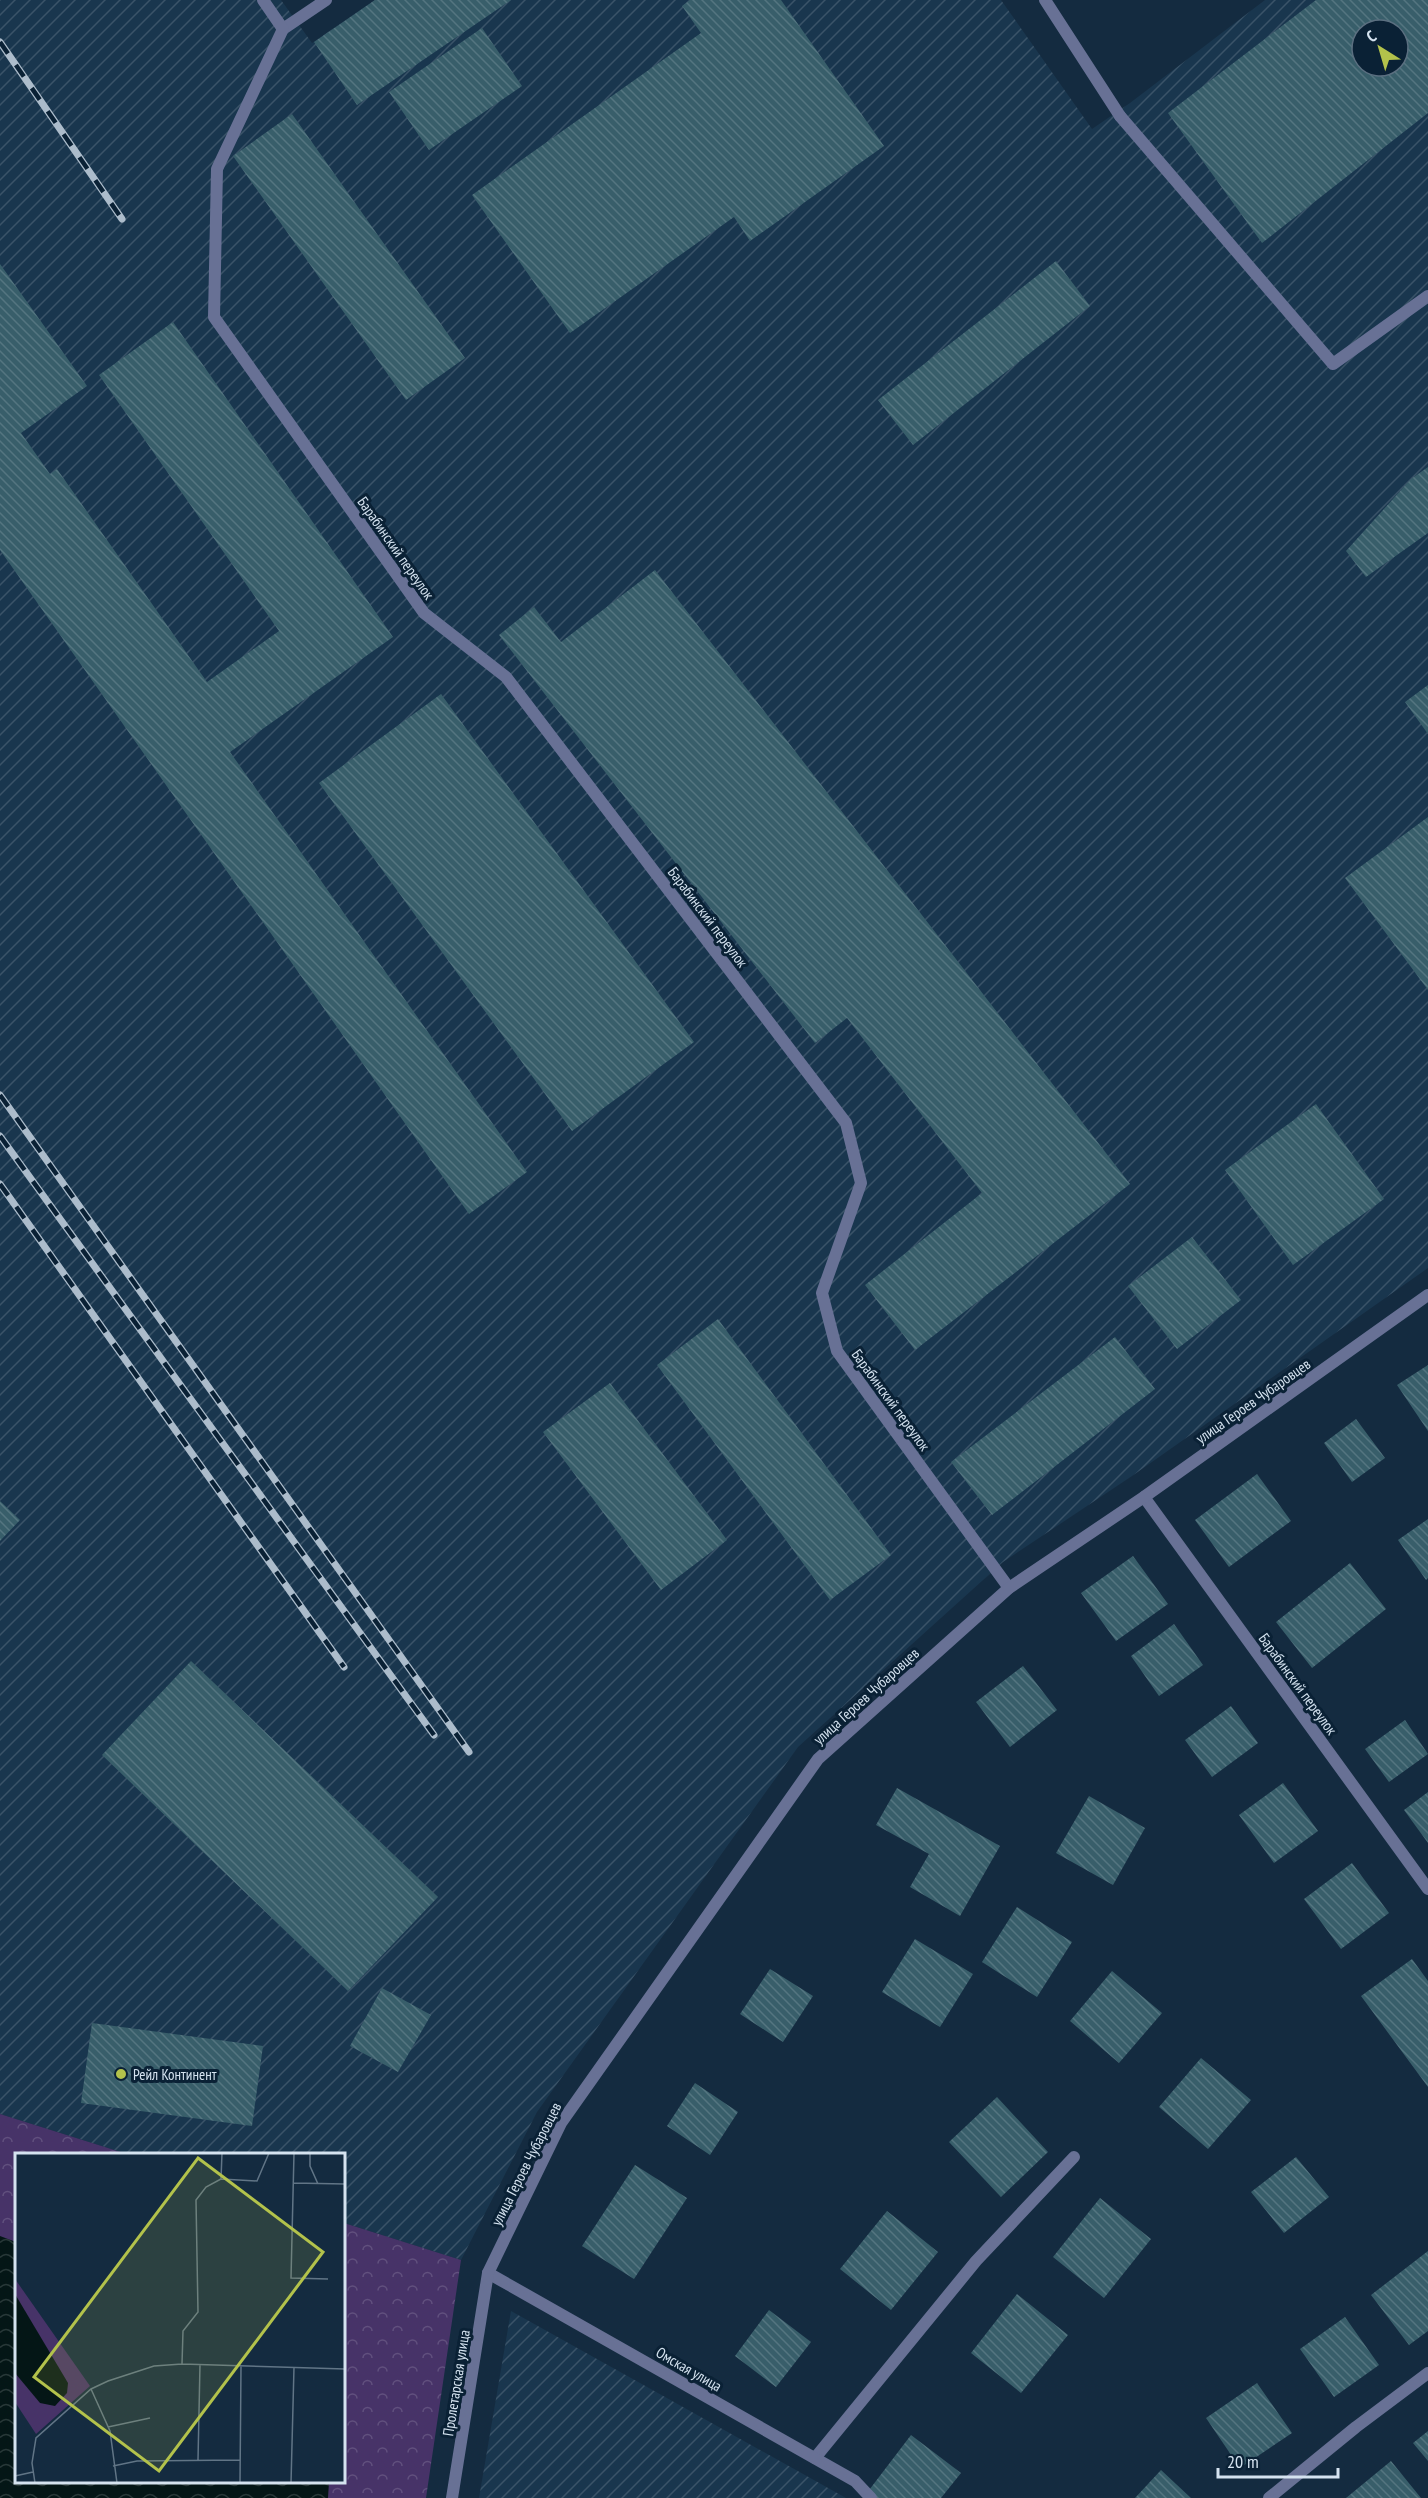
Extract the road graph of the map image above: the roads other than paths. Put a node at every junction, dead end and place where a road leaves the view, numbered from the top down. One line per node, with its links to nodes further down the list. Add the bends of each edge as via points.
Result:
1 (262, 0): 4 (street)
2 (326, 0): 4 (street)
3 (1045, 0): 5 (street, via 1120,116 1333,364)
4 (283, 29): 8 (street, Барабинский переулок, via 217,169 214,317 424,613 506,677 846,1123 861,1183 822,1293 837,1351)
5 (1428, 296)
6 (1428, 1295): 7 (street, улица Героев Чубаровцев)
7 (1144, 1497): 8 (street, улица Героев Чубаровцев); 9 (street, Барабинский переулок)
8 (1009, 1588): 11 (street, улица Героев Чубаровцев, via 818,1759 561,2123)
9 (1428, 1889)
10 (1074, 2157): 13 (street, via 976,2261)
11 (488, 2273): 13 (street, Омская улица); 14 (street, Пролетарская улица)
12 (1428, 2373): 16 (street)
13 (815, 2458): 15 (street, Омская улица, via 855,2481)
14 (452, 2498)
15 (871, 2498)
16 (1269, 2498)

